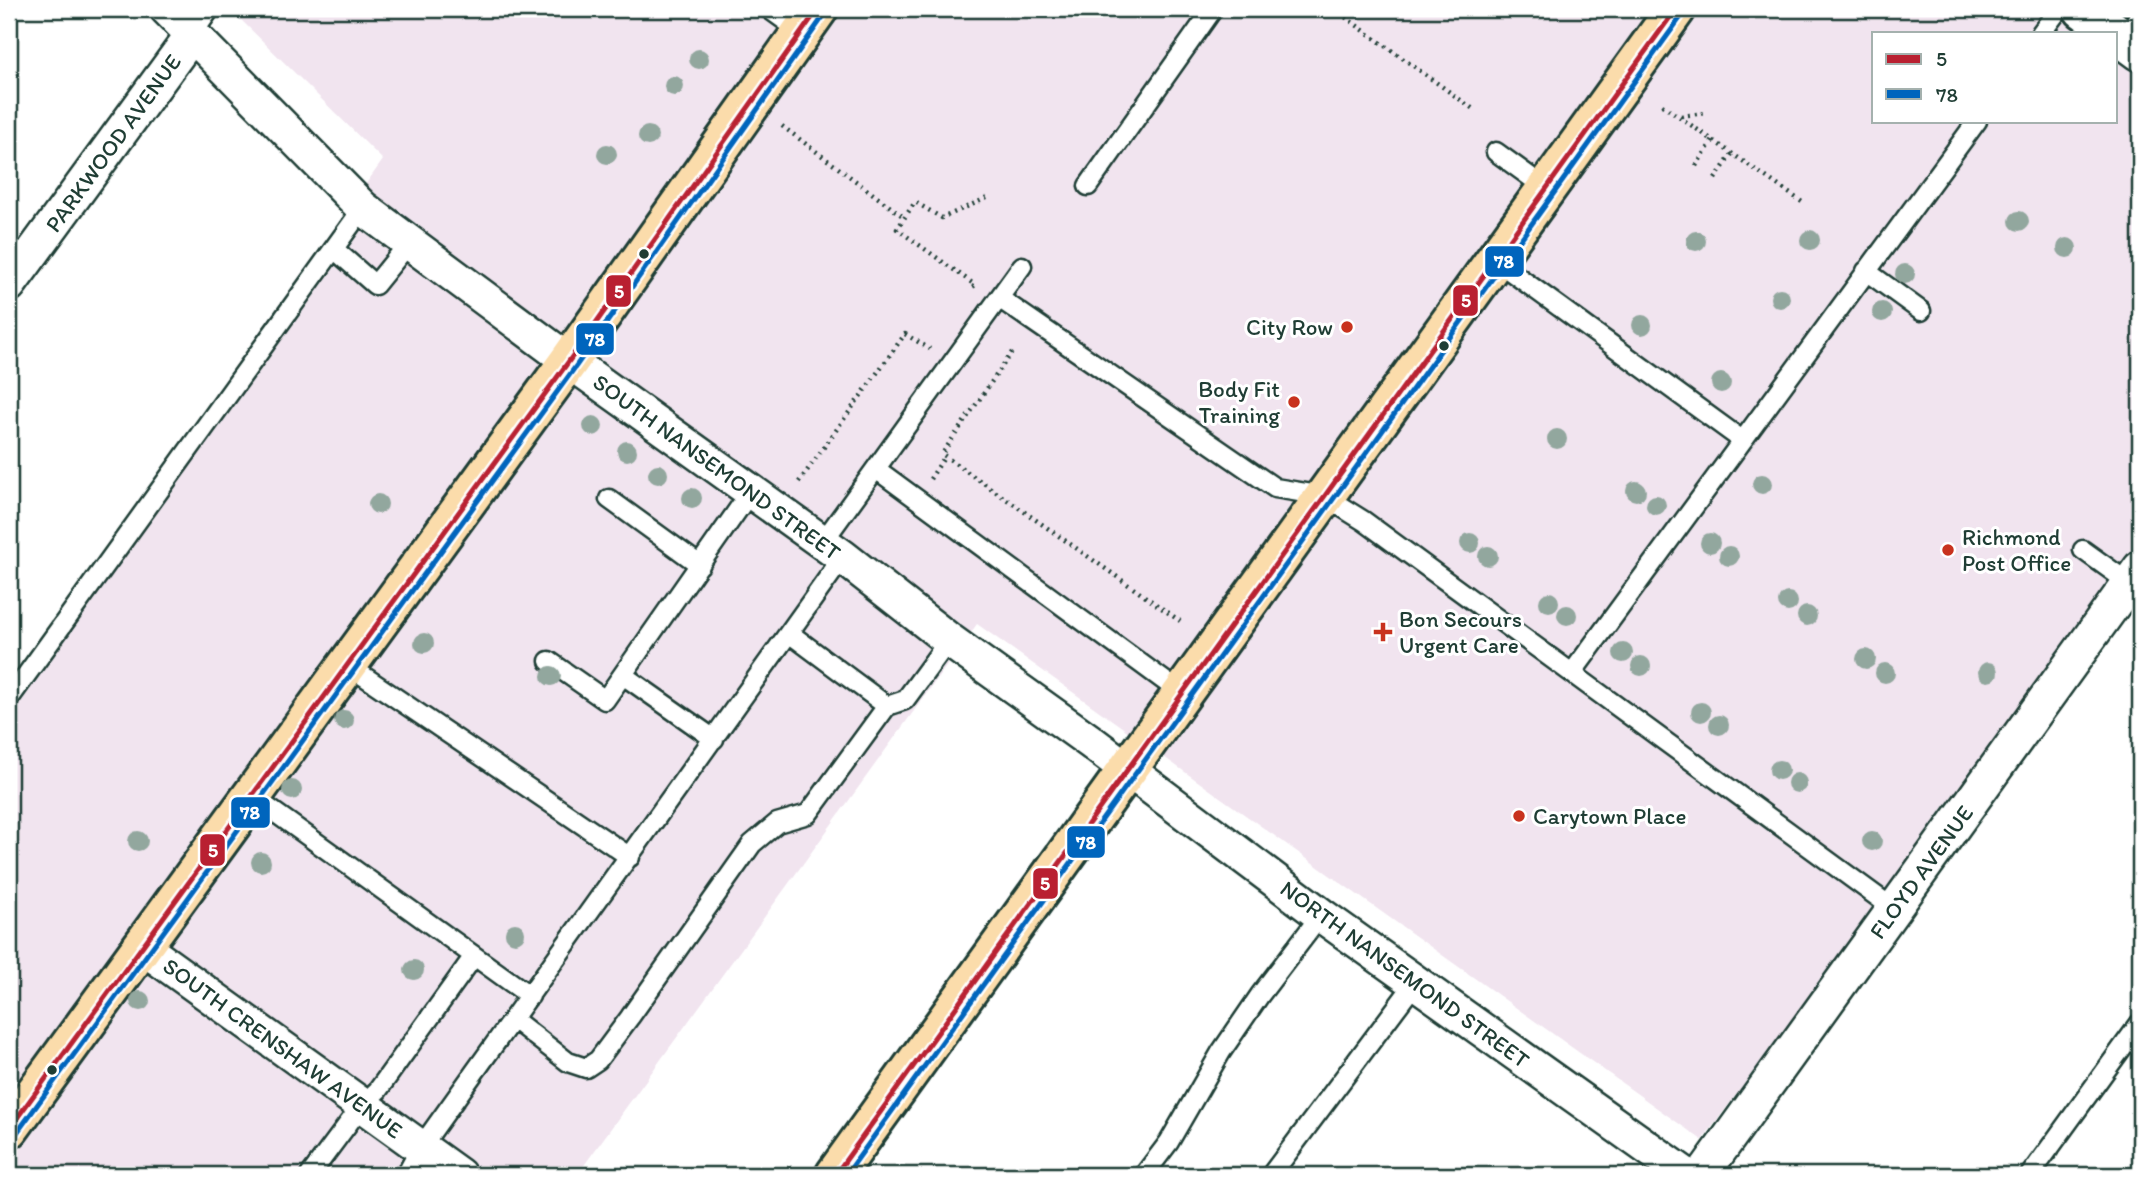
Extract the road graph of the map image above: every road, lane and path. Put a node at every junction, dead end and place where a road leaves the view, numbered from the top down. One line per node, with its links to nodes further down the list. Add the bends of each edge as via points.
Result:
1 (167, 9): 9 (street, SOUTH NANSEMOND STREET)
2 (769, 9): 8 (lane)
3 (1213, 9): 23 (lane)
4 (1334, 9): 13 (path)
5 (1676, 9): 24 (main road)
6 (2059, 9): 10 (lane)
7 (2083, 9): 11 (main road)
8 (810, 20): 40 (main road)
9 (201, 22): 27 (street, SOUTH NANSEMOND STREET); 34 (street, PARKWOOD AVENUE)
10 (2042, 32)
11 (2136, 35)
12 (1662, 104): 15 (path)
13 (1476, 111)
14 (1705, 113): 15 (path)
15 (1680, 117): 18 (path)
16 (1976, 122): 33 (lane)
17 (782, 126): 28 (path)
18 (1713, 140): 20 (path); 21 (path)
19 (1496, 152): 24 (lane)
20 (1732, 153): 22 (path); 26 (path)
21 (1696, 166)
22 (1715, 179)
23 (1088, 186)
24 (1547, 189): 31 (main road)
25 (989, 197): 28 (path, via 942,218 915,202)
26 (1802, 202)
27 (363, 208): 29 (street, SOUTH NANSEMOND STREET); 30 (lane)
28 (904, 217): 35 (path, via 897,229 975,285)
29 (410, 243): 30 (lane, via 375,285); 40 (street, SOUTH NANSEMOND STREET)
30 (334, 249): 61 (lane)
31 (1495, 260): 41 (lane); 47 (main road)
32 (1022, 266): 36 (lane)
33 (1866, 271): 37 (lane); 41 (lane)
34 (9, 285)
35 (967, 296)
36 (999, 298): 43 (lane); 47 (lane, via 1276,488)
37 (1921, 311)
38 (937, 339): 44 (path, via 929,350 905,334)
39 (1013, 352): 42 (path, via 942,454)
40 (569, 361): 46 (street, SOUTH NANSEMOND STREET); 57 (main road)
41 (1742, 440): 58 (lane)
42 (945, 456): 45 (path); 53 (path)
43 (876, 469): 49 (lane); 60 (lane)
44 (799, 482)
45 (927, 483)
46 (751, 491): 49 (street, SOUTH NANSEMOND STREET); 51 (lane)
47 (1324, 496): 58 (lane); 60 (main road)
48 (609, 499): 51 (lane)
49 (833, 550): 54 (lane); 55 (street, SOUTH NANSEMOND STREET)
50 (2083, 550): 52 (lane)
51 (700, 565): 59 (lane)
52 (2135, 576): 67 (street, FLOYD AVENUE)
53 (1180, 621)
54 (789, 633): 62 (lane); 63 (lane)
55 (949, 640): 62 (lane, via 905,700); 64 (street, SOUTH NANSEMOND STREET)
56 (549, 661): 59 (lane, via 605,700)
57 (346, 664): 65 (main road); 66 (lane)
58 (1572, 673): 67 (lane)
59 (623, 675): 63 (lane)
60 (1181, 692): 64 (main road)
61 (9, 699)
62 (887, 706): 73 (lane, via 808,814 777,823 752,845 598,1060 586,1068 568,1062)
63 (714, 739): 66 (lane)
64 (1127, 769): 68 (street, NORTH NANSEMOND STREET); 80 (main road)
65 (252, 796): 69 (main road); 70 (lane)
66 (630, 857): 72 (lane)
67 (1894, 909): 84 (street, FLOYD AVENUE)
68 (1321, 915): 71 (street, NORTH NANSEMOND STREET); 81 (lane, via 1221,1052 1169,1142)
69 (141, 946): 75 (street, SOUTH CRENSHAW AVENUE); 76 (main road)
70 (474, 956): 72 (lane); 75 (lane, via 378,1090)
71 (1415, 983): 82 (lane); 83 (street, NORTH NANSEMOND STREET)
72 (530, 996): 73 (lane)
73 (513, 1019): 77 (lane)
74 (2140, 1023): 85 (lane)
75 (362, 1105): 77 (street, SOUTH CRENSHAW AVENUE); 78 (lane)
76 (9, 1129)
77 (413, 1161): 79 (street, SOUTH CRENSHAW AVENUE)
78 (310, 1175)
79 (459, 1175)
80 (835, 1175)
81 (1144, 1175)
82 (1272, 1175)
83 (1686, 1175)
84 (1702, 1175)
85 (2030, 1175)

